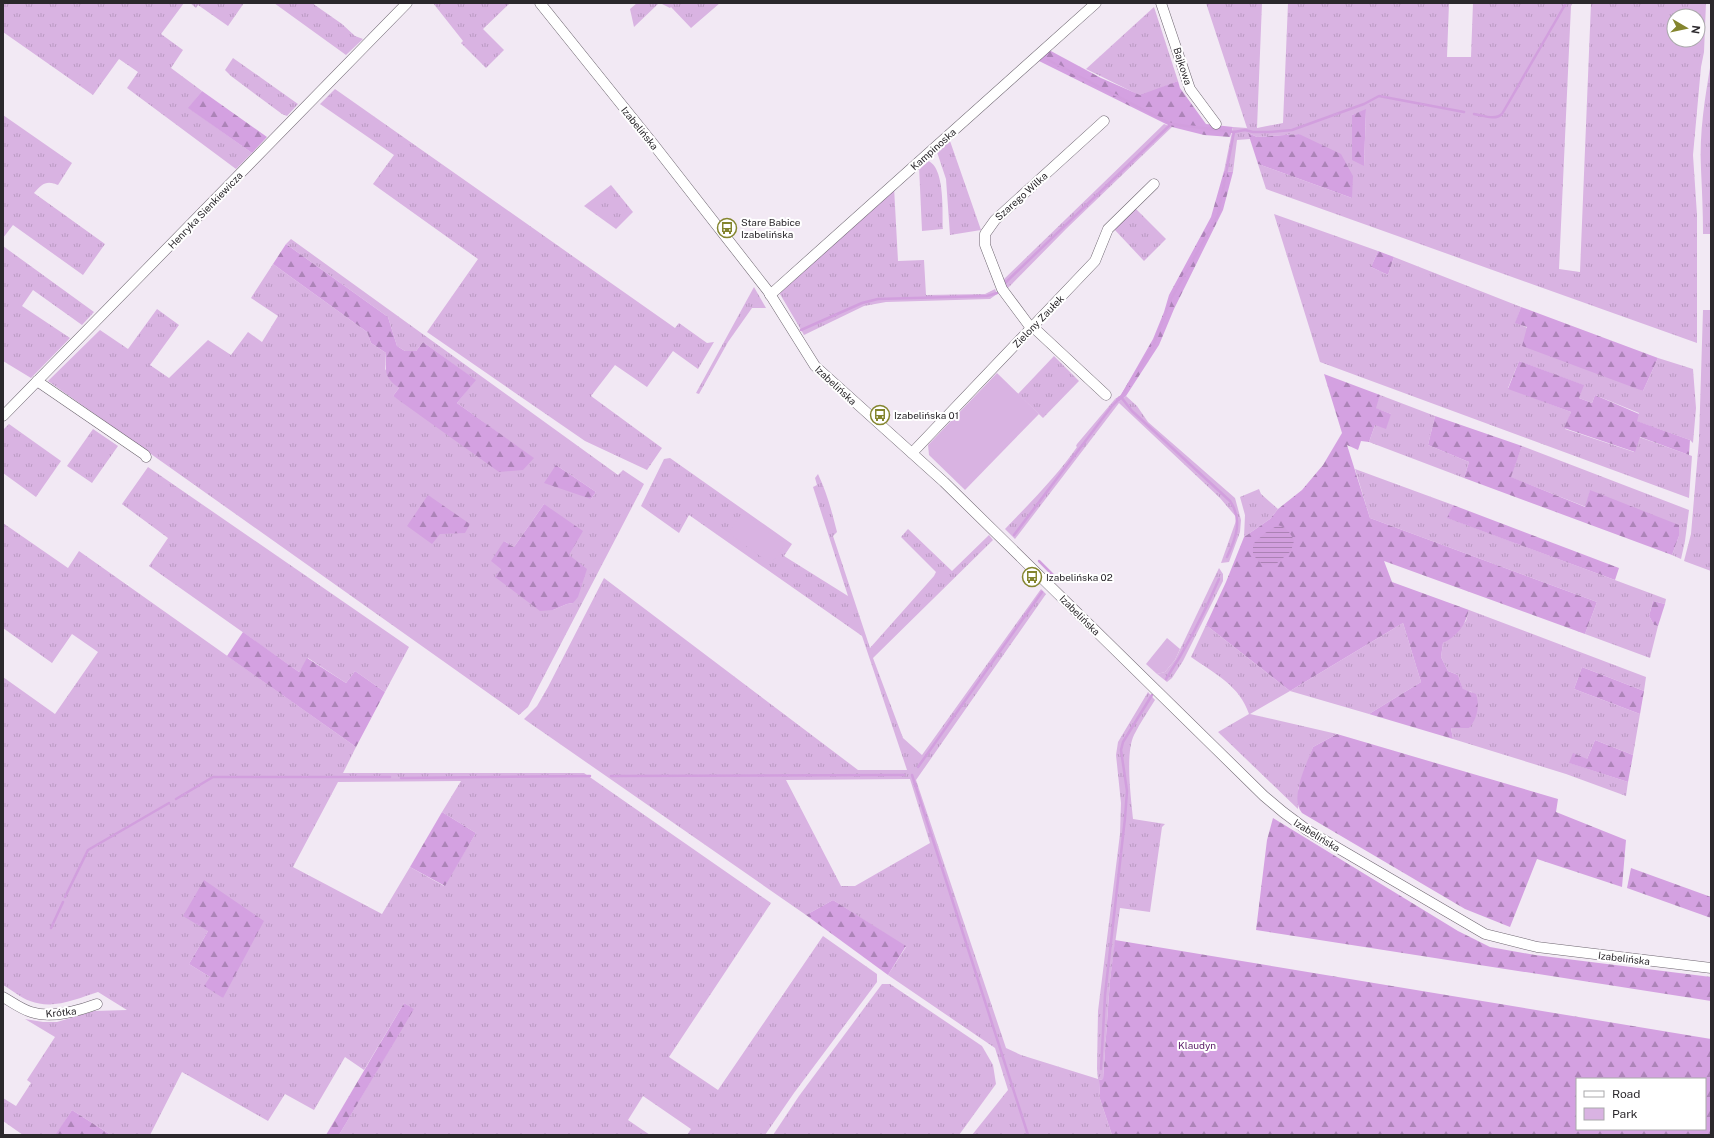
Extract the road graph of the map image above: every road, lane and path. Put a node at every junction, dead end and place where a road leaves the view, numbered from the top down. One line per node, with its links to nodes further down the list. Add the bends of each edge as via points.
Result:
1 (407, 3): 10 (street, Henryka Sienkiewicza)
2 (540, 3): 8 (street, Izabelińska)
3 (1096, 3): 8 (street, Kampinoska)
4 (1161, 3): 6 (street, Bajkowa, via 1190,90)
5 (1104, 121): 9 (street, Szarego Wilka, via 995,220 985,234 986,245 1002,289)
6 (1216, 124)
7 (1154, 184): 9 (street, Zielony Zaułek, via 1108,229 1095,261)
8 (770, 295): 13 (street, Izabelińska, via 815,366)
9 (1032, 328): 11 (street); 13 (street, Zielony Zaułek)
10 (37, 381): 12 (street, Henryka Sienkiewicza); 14 (street)
11 (1106, 395)
12 (3, 416)
13 (912, 453): 15 (street, Izabelińska, via 1264,796 1307,830 1485,934 1537,947)
14 (146, 457)
15 (1711, 968)
16 (3, 997): 17 (street, Krótka, via 31,1012 47,1014 73,1012)
17 (98, 1004)

